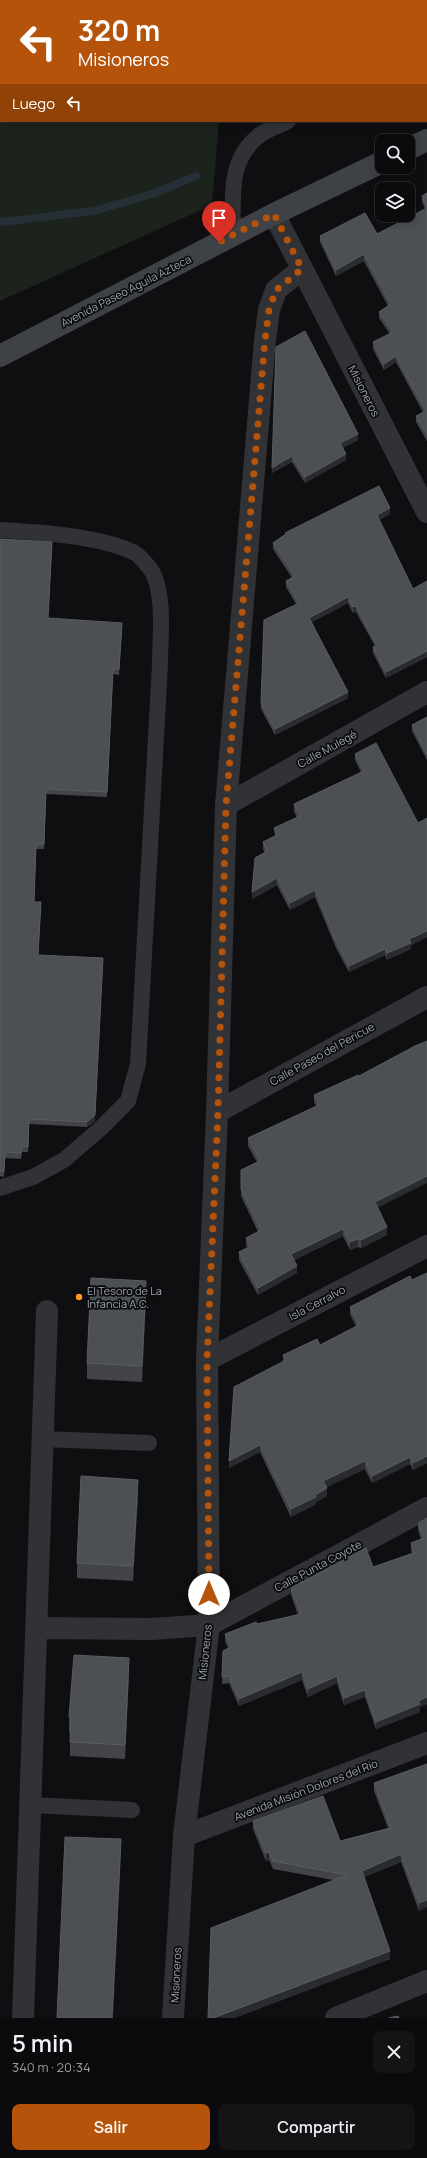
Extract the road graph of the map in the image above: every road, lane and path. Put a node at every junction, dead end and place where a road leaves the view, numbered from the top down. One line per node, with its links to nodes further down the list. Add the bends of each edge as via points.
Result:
1 (286, 122): 6 (lane, via 262,133 240,156 234,174)
2 (427, 140): 3 (main road)
3 (415, 146)
4 (375, 165): 5 (main road, Avenida Paseo Aguila Azteca)
5 (274, 214): 6 (main road, Avenida Paseo Aguila Azteca); 7 (street, Misioneros)
6 (233, 235): 8 (main road, Avenida Paseo Aguila Azteca)
7 (302, 269): 9 (street, Misioneros); 12 (street, Misioneros, via 276,290 269,310)
8 (0, 356)
9 (427, 512)
10 (0, 530): 15 (lane, via 95,540 136,553 153,573 161,606 138,1064 128,1101 64,1160 33,1177)
11 (427, 692): 12 (street, Calle Mulegé)
12 (226, 805): 14 (street, Misioneros)
13 (427, 997): 14 (street, Calle Paseo del Pericue)
14 (218, 1112): 18 (street, Misioneros)
15 (0, 1188)
16 (427, 1246): 18 (street, Isla Cerralvo)
17 (46, 1311): 19 (street)
18 (207, 1360): 22 (street, Misioneros)
19 (43, 1439): 20 (lane); 23 (street)
20 (149, 1443)
21 (427, 1508): 22 (street, Calle Punta Coyote)
22 (209, 1625): 23 (street, via 152,1630); 27 (street, Misioneros)
23 (37, 1628): 25 (street)
24 (427, 1743): 27 (street, Avenida Misión Dolores del Río)
25 (31, 1805): 26 (lane); 29 (street)
26 (132, 1810)
27 (184, 1836): 30 (street, Misioneros)
28 (427, 1981): 31 (street)
29 (23, 2018)
30 (174, 2018)
31 (336, 2018)

